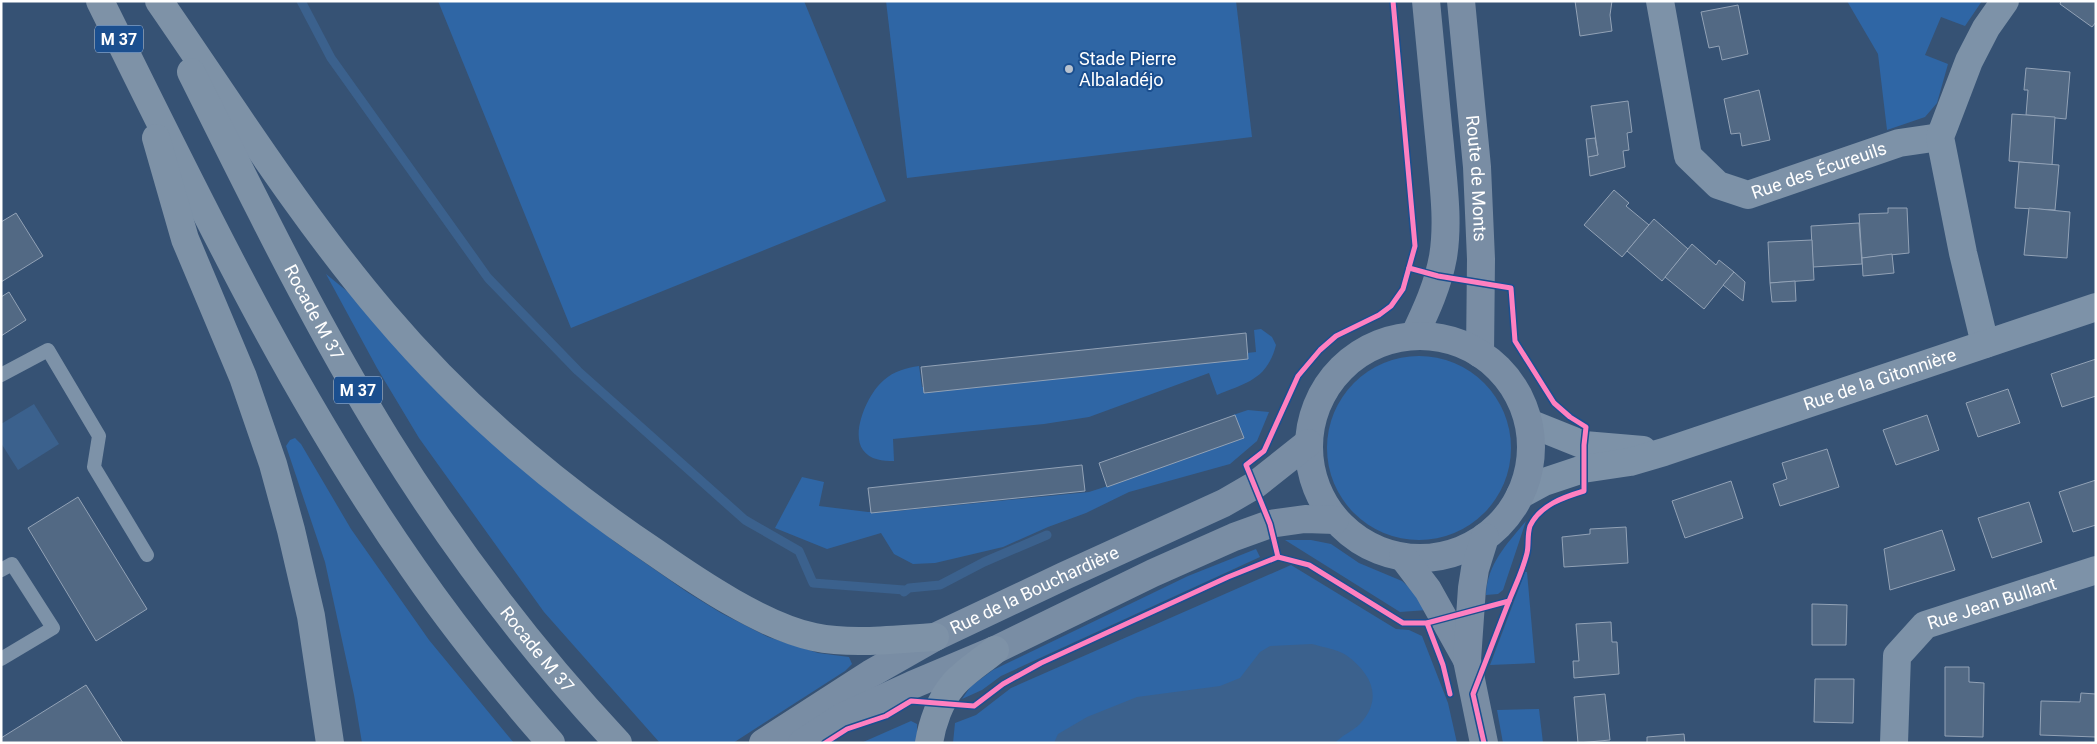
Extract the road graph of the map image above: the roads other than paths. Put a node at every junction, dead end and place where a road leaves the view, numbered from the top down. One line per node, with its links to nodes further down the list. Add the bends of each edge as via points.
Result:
1 (100, 1): 8 (highway, M 37)
2 (155, 1): 31 (highway, Rocade M 37 / M 37, via 269,228 326,335 391,446 487,588 524,636)
3 (159, 1): 25 (highway, via 330,248 384,315 440,374 538,465 589,506 690,577 778,624 812,637 844,641)
4 (1426, 1): 11 (main road, Route de Monts, via 1445,228 1438,276)
5 (1461, 1): 13 (main road, Route de Monts, via 1482,259)
6 (1660, 1): 9 (street, Rue des Écureuils, via 1688,156 1718,185 1748,195 1899,143)
7 (2005, 1): 9 (street, via 1969,61)
8 (138, 77): 29 (highway, via 184,239 243,377 273,464 312,616); 30 (highway, M 37, via 279,350 345,464 448,617)
9 (1940, 137): 12 (street)
10 (2096, 307): 12 (street, Rue de la Gitonnière)
11 (1414, 336): 13 (main road, via 1460,343); 16 (main road, via 1388,340 1364,350 1338,370 1320,398 1309,429)
12 (1985, 344): 17 (street, Rue de la Gitonnière)
13 (1480, 354): 15 (main road, via 1502,371 1518,394)
14 (1, 375): 21 (lane, via 48,350 100,436 94,467)
15 (1529, 423): 17 (street, Rue de la Gitonnière, via 1584,445); 18 (main road, via 1531,448 1528,472)
16 (1308, 443): 19 (main road, via 1311,471 1320,496); 25 (main road, Rue de la Bouchardière, via 1255,485 1224,503)
17 (1664, 452): 18 (street, Rue de la Gitonnière, via 1630,462 1584,469 1544,482)
18 (1520, 495): 20 (main road, via 1506,518)
19 (1335, 520): 22 (main road, via 1378,550); 26 (main road, Rue de la Bouchardière, via 1270,524 1234,537)
20 (1485, 537): 22 (main road, via 1460,551 1432,558); 28 (main road, via 1472,588)
21 (147, 555)
22 (1403, 557): 28 (main road, via 1428,590)
23 (1, 570): 27 (lane, via 12,564 53,628)
24 (2096, 570): 36 (street, Rue Jean Bullant, via 1925,625 1897,656)
25 (935, 637): 32 (main road, Rue de la Bouchardière, via 870,674)
26 (995, 650): 33 (main road, Rue de la Bouchardière, via 842,717); 34 (highway, via 952,685 931,729)
27 (1, 659)
28 (1468, 660): 35 (main road)
29 (330, 743)
30 (551, 743)
31 (618, 743)
32 (763, 743)
33 (802, 743)
34 (929, 743)
35 (1484, 743)
36 (1894, 743)

